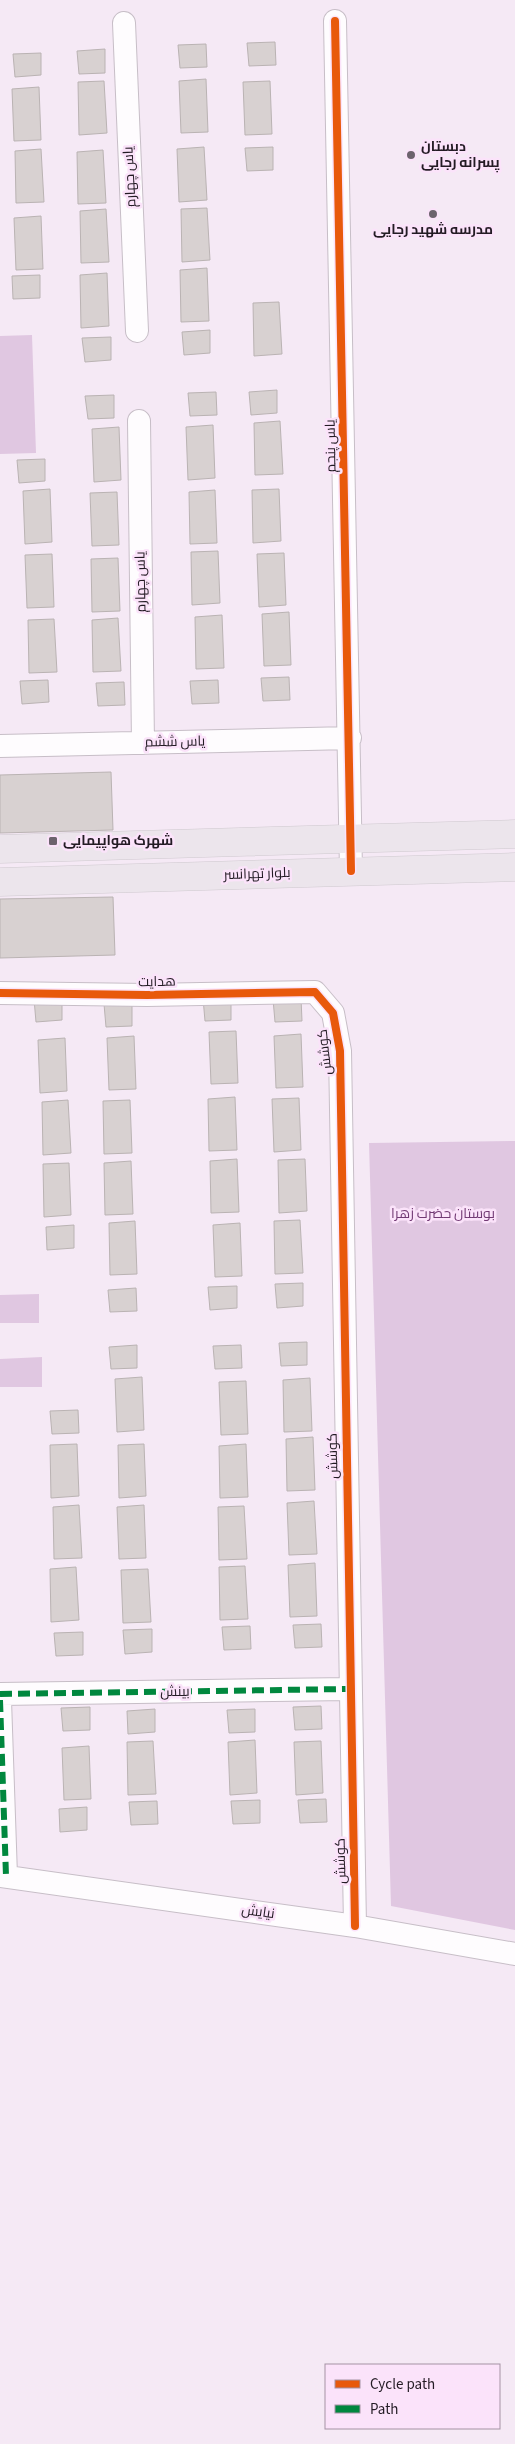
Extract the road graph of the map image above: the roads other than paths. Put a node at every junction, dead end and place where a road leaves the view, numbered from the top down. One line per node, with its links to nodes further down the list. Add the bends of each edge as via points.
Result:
1 (335, 21): 5 (street, یاس پنجم)
2 (124, 23): 3 (street, یاس چهارم)
3 (137, 331)
4 (139, 421): 6 (street, یاس چهارم)
5 (350, 738): 6 (street, یاس ششم); 9 (street, یاس پنجم)
6 (143, 743): 7 (street, یاس ششم)
7 (0, 746)
8 (515, 834): 9 (main road)
9 (350, 839): 10 (main road); 12 (street, یاس پنجم)
10 (0, 848)
11 (515, 868): 12 (main road, بلوار تهرانسر)
12 (351, 871): 13 (main road, بلوار تهرانسر)
13 (0, 882)
14 (315, 992): 15 (street, هدایت); 16 (street, کوشش, via 333,1014 340,1051)
15 (0, 993)
16 (349, 1690): 17 (street, بینش); 20 (street, کوشش)
17 (0, 1694)
18 (0, 1700): 19 (street)
19 (3, 1876): 20 (street, نیایش)
20 (355, 1926): 21 (street, نیایش)
21 (515, 1954)

